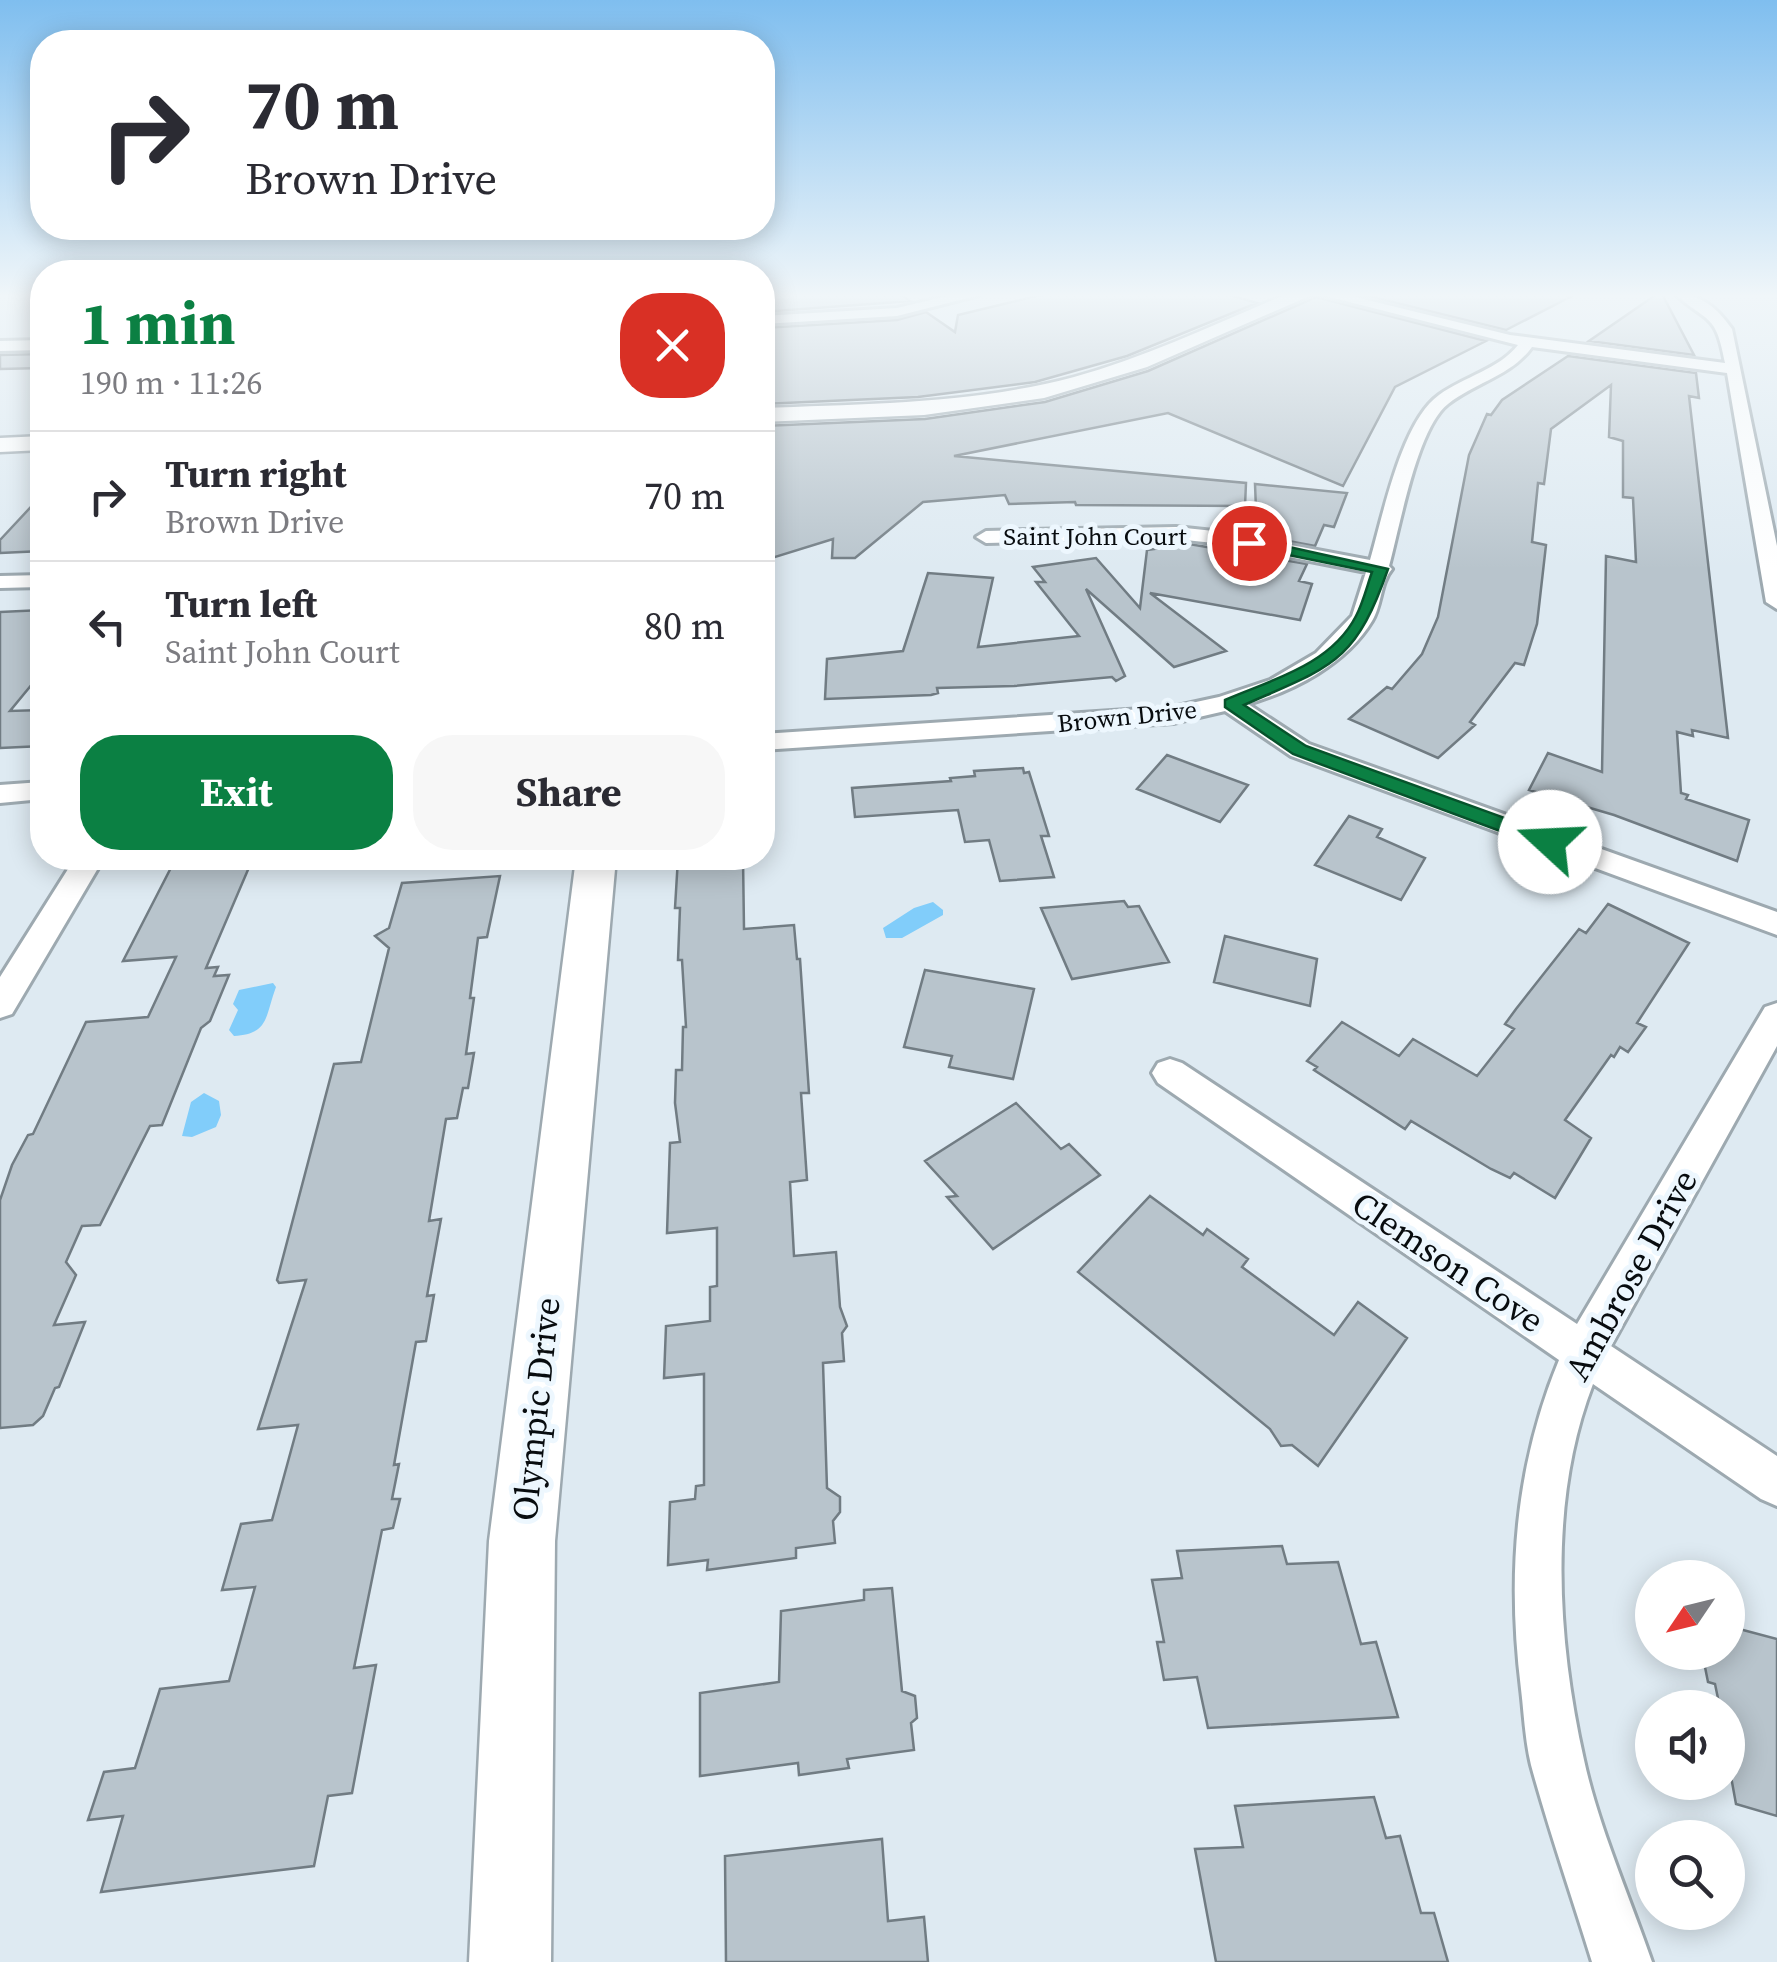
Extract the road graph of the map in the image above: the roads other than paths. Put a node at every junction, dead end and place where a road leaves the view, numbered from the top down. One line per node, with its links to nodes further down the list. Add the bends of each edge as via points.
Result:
1 (1060, 386): 4 (street, via 940,407)
2 (1465, 386): 8 (street, Brown Drive, via 1426,417)
3 (1736, 386): 11 (street)
4 (775, 414)
5 (30, 444): 6 (street)
6 (0, 445)
7 (986, 538): 8 (street, Saint John Court, via 1176,534)
8 (1381, 569): 12 (street, Brown Drive, via 1363,618 1343,646 1316,667)
9 (30, 581): 10 (street)
10 (0, 582)
11 (1777, 602)
12 (1232, 704): 13 (street, Brown Drive, via 1142,718); 18 (street, via 1300,750)
13 (775, 741)
14 (30, 792): 15 (street)
15 (0, 794)
16 (82, 870): 19 (street)
17 (595, 870): 24 (street, Olympic Drive, via 522,1541)
18 (1777, 924)
19 (0, 1004)
20 (1777, 1016): 22 (street, Ambrose Drive)
21 (1170, 1073): 22 (street, Clemson Cove)
22 (1584, 1354): 23 (street, Clemson Cove); 25 (street, Ambrose Drive, via 1559,1414 1548,1464 1537,1551 1540,1637 1557,1760)
23 (1777, 1483)
24 (510, 1962)
25 (1622, 1962)

